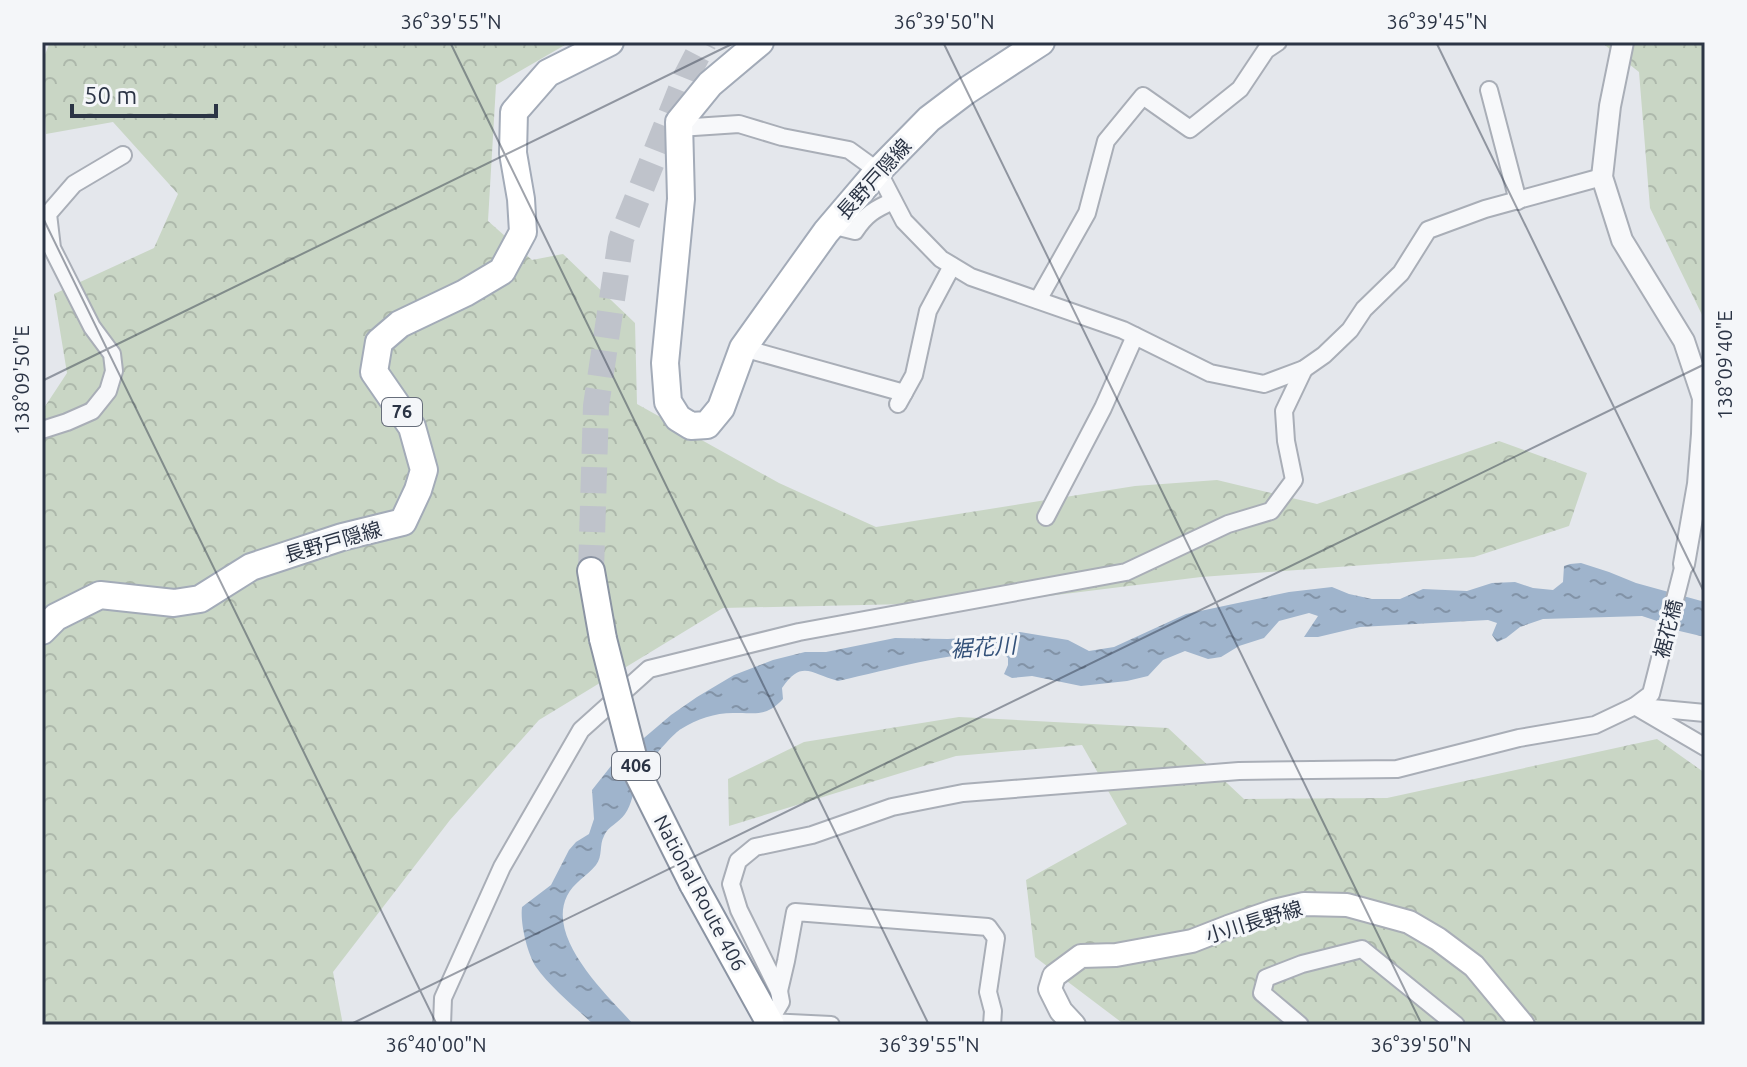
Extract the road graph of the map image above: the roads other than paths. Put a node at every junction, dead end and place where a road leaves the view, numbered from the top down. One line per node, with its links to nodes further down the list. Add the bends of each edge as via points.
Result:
1 (610, 42): 23 (main road, 長野戸隠線 / 76, via 548,73 514,112 513,153 523,232 502,271 400,324 379,342 374,372 412,427 424,470 403,522 251,567 200,599 174,603 100,595 56,617)
2 (760, 42): 7 (main road, via 710,84)
3 (1041, 42): 9 (main road, 長野戸隠線, via 929,119)
4 (1278, 42): 15 (street, via 1266,50 1240,89 1190,129 1143,96 1106,141 1087,213)
5 (1623, 42): 10 (street)
6 (1489, 90): 12 (street)
7 (679, 128): 9 (street, via 739,124 849,150); 17 (main road, 長野戸隠線, via 681,199 665,363 668,402 678,418 691,426 707,425 721,408)
8 (123, 155): 19 (street, via 74,184 48,214 52,248 92,327 112,354 114,371 108,391 92,411)
9 (878, 171): 11 (street); 13 (main road, 長野戸隠線)
10 (1602, 177): 12 (street); 21 (street, via 1622,240 1684,341 1703,398 1698,484)
11 (893, 201): 13 (street, via 863,217 855,231); 14 (street, via 904,221)
12 (1518, 201): 18 (street, via 1428,230 1401,273 1350,330)
13 (831, 225): 17 (main road, 長野戸隠線)
14 (952, 266): 15 (street); 17 (street, via 928,311 914,375 901,399)
15 (1038, 300): 16 (street)
16 (1135, 336): 18 (street, via 1210,373 1264,384); 20 (street)
17 (743, 348)
18 (1304, 369): 30 (street, via 1284,411 1294,480 1271,511 1228,524 1126,572 799,632 649,669 581,730 502,867 443,998)
19 (42, 430)
20 (1046, 517)
21 (1684, 564): 24 (street, 裾花橋, via 1651,694)
22 (591, 571): 28 (main road, National Route 406 / 406, bridge, via 637,772)
23 (42, 631)
24 (1635, 706): 25 (street); 26 (street); 27 (street, via 1595,725 1397,769 1239,771 963,793 892,807 812,835 755,847 738,861 731,884)
25 (1705, 713)
26 (1705, 747)
27 (779, 991): 28 (street, via 781,1002); 32 (street, via 795,912 988,927 996,938 988,992)
28 (770, 1024): 31 (street)
29 (1520, 1024): 33 (main road, 小川長野線, via 1474,966 1409,922 1347,905 1304,904 1192,941 1081,956 1054,976 1050,989)
30 (442, 1025)
31 (831, 1025)
32 (992, 1025)
33 (1074, 1025)
34 (1300, 1025): 35 (street, via 1262,993 1266,978 1362,949)
35 (1456, 1025)

